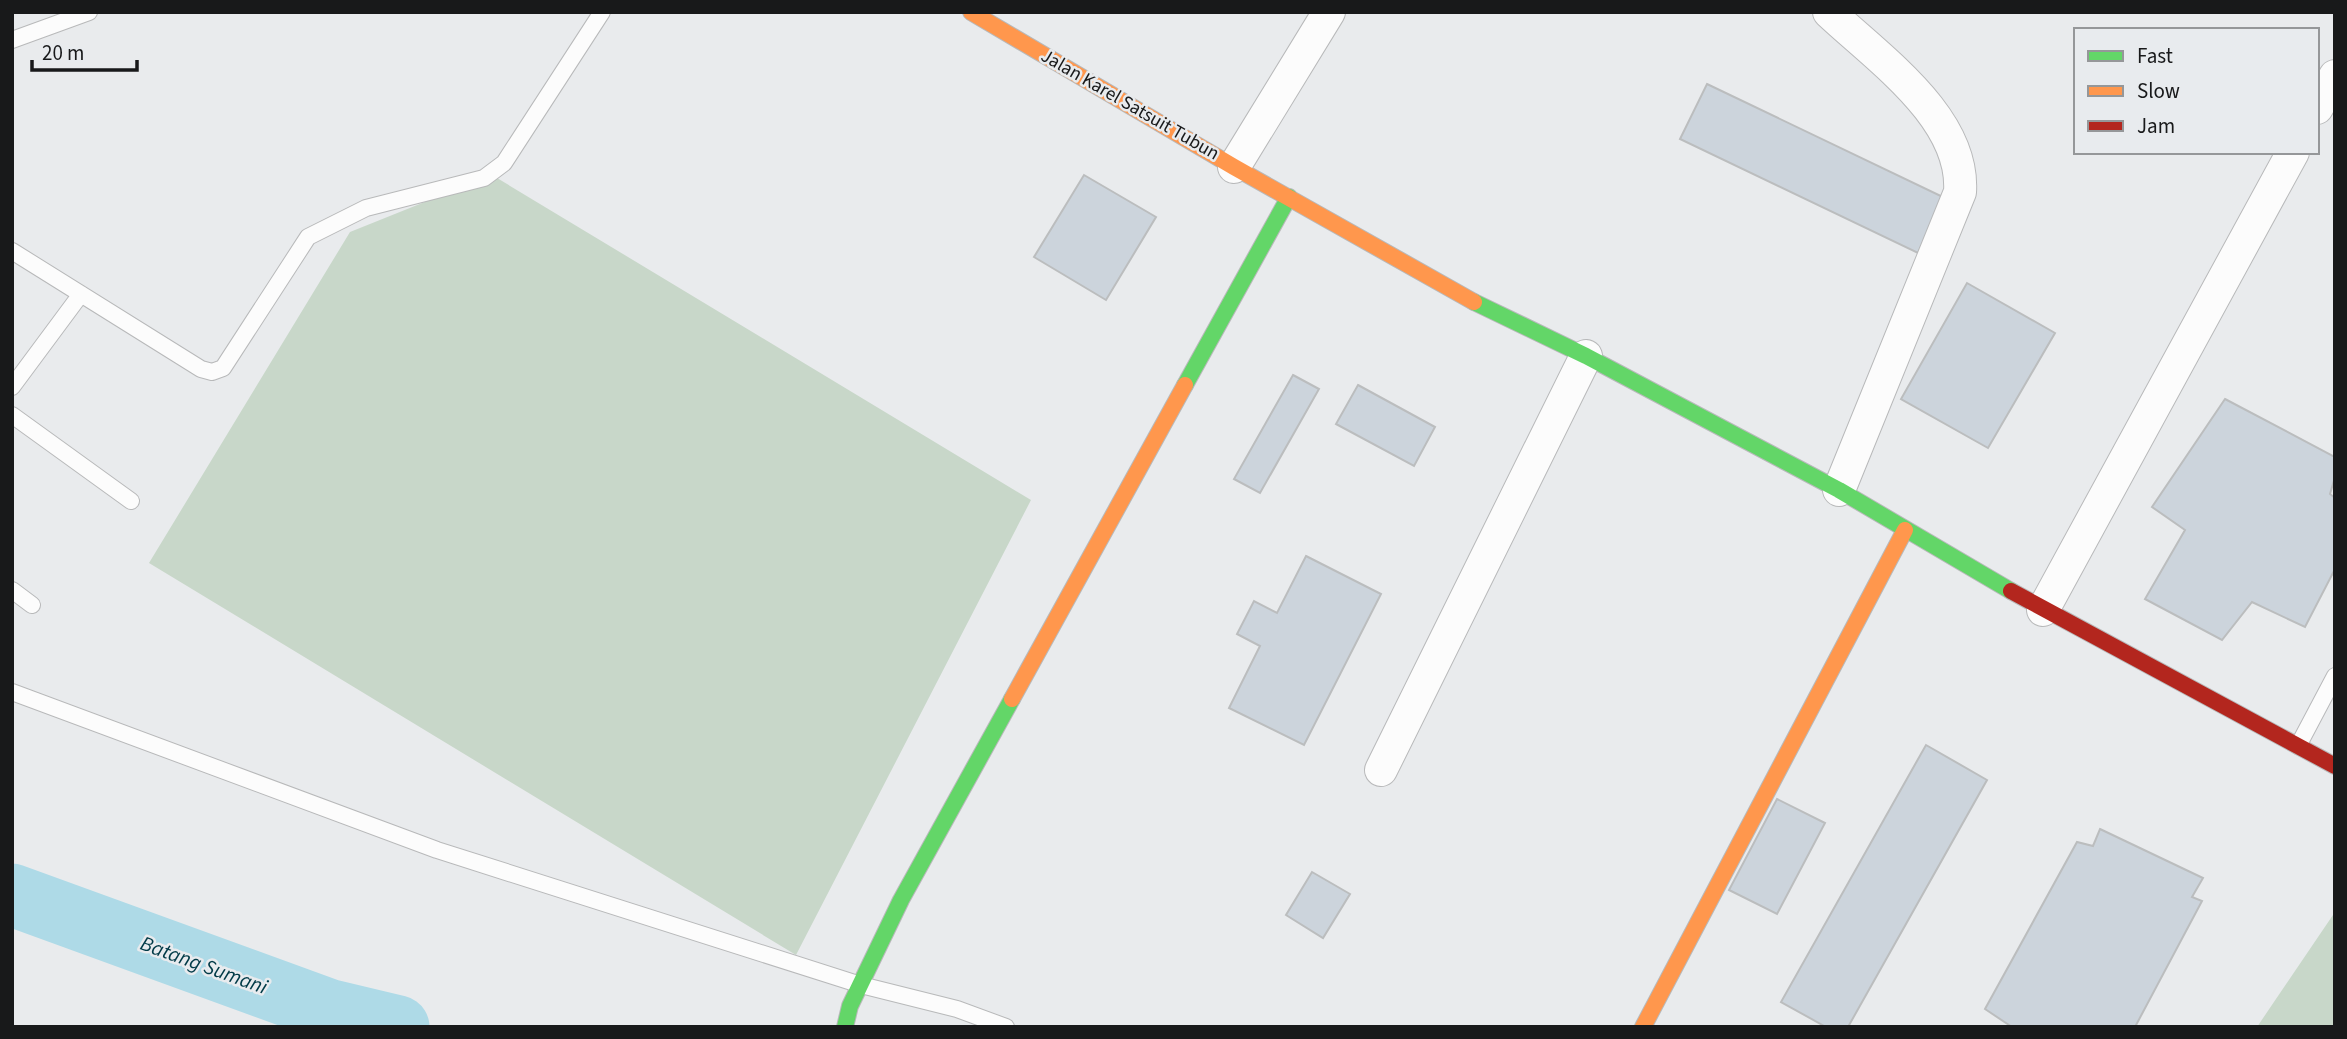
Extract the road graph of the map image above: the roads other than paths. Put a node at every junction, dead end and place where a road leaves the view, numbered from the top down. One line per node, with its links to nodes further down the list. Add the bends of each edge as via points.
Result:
1 (89, 12): 6 (lane)
2 (602, 12): 13 (lane, via 504,163 484,178 366,208 308,237 223,368 201,369)
3 (971, 12): 10 (street, Jalan Karel Satsuit Tubun)
4 (1329, 12): 10 (street)
5 (1829, 12): 17 (street, via 1931,109 1955,149 1961,174 1959,192)
6 (12, 40)
7 (2335, 76): 8 (street)
8 (2319, 104)
9 (2292, 154): 22 (street)
10 (1234, 167): 11 (street, Jalan Karel Satsuit Tubun)
11 (1289, 197): 14 (street, Jalan Karel Satsuit Tubun, via 1482,307); 28 (street, via 901,900)
12 (12, 251): 13 (lane)
13 (80, 294): 15 (lane)
14 (1586, 356): 17 (street, Jalan Karel Satsuit Tubun); 27 (street)
15 (12, 387)
16 (12, 415): 18 (lane)
17 (1839, 490): 19 (street, Jalan Karel Satsuit Tubun)
18 (131, 501)
19 (1905, 530): 22 (street, Jalan Karel Satsuit Tubun); 31 (street)
20 (12, 590): 21 (lane)
21 (32, 605)
22 (2043, 610): 25 (street, Jalan Karel Satsuit Tubun)
23 (2335, 676): 25 (lane)
24 (12, 692): 28 (lane, via 437,850)
25 (2298, 746): 26 (street, Jalan Karel Satsuit Tubun)
26 (2335, 766)
27 (1381, 770)
28 (861, 985): 29 (street); 30 (lane, via 957,1009)
29 (845, 1027)
30 (1006, 1027)
31 (1643, 1027)

